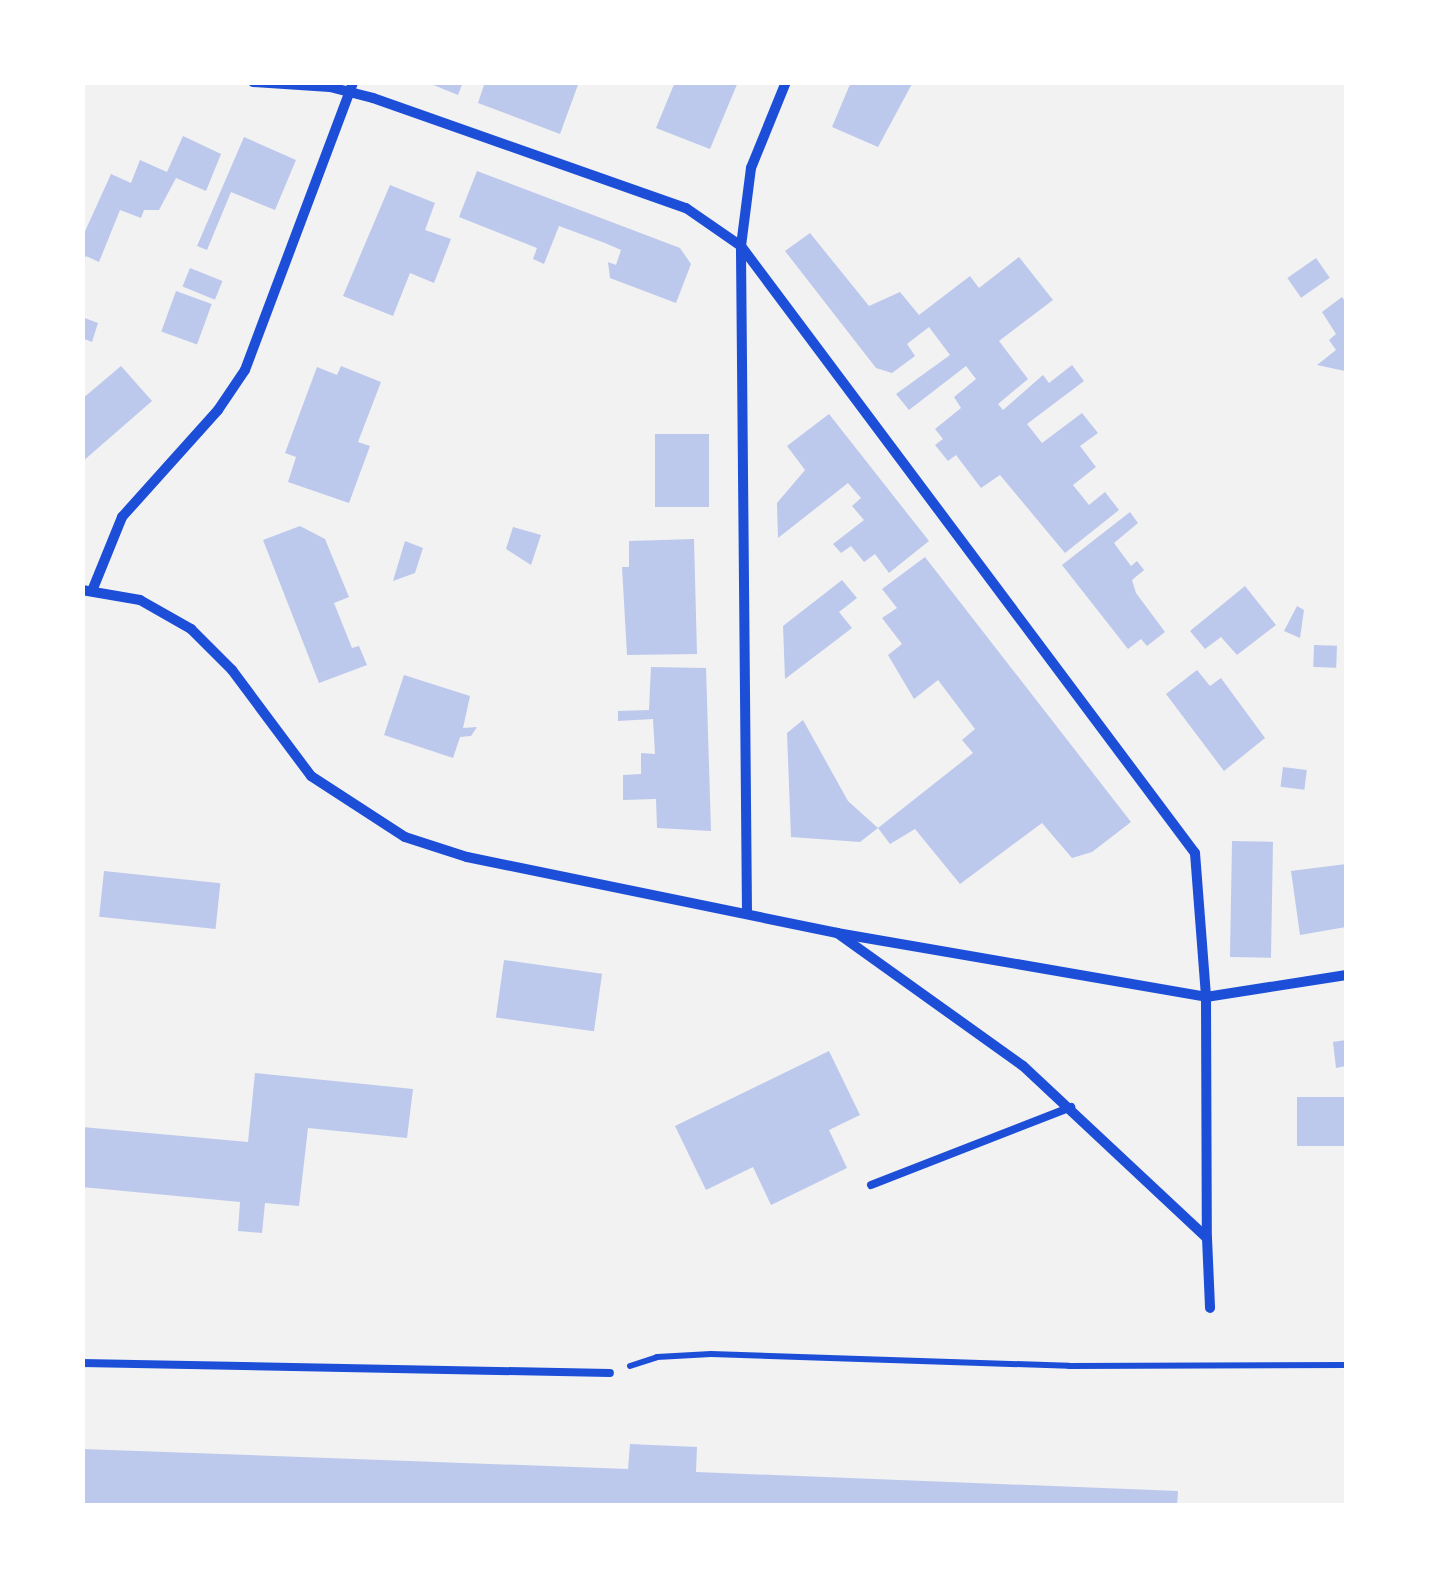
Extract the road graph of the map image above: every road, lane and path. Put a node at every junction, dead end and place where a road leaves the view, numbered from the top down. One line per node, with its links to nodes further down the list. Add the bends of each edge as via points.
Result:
1 (254, 82): 3 (street)
2 (786, 82): 4 (street, via 752,168)
3 (351, 87): 4 (street, via 686,208); 5 (street, via 244,370 218,410 122,517)
4 (741, 246): 6 (street); 9 (street, via 1195,853)
5 (87, 590): 6 (street, via 140,600 191,629 232,670 311,776 406,837 467,856)
6 (747, 913): 7 (street)
7 (837, 932): 9 (street); 10 (street)
8 (1346, 975): 9 (street)
9 (1206, 997): 12 (street)
10 (1072, 1107): 11 (lane); 12 (street)
11 (870, 1185)
12 (1208, 1238): 13 (street)
13 (1210, 1308)
14 (82, 1364): 16 (lane)
15 (1346, 1365): 16 (path, via 1049,1366 711,1354 657,1357)
16 (610, 1373)

